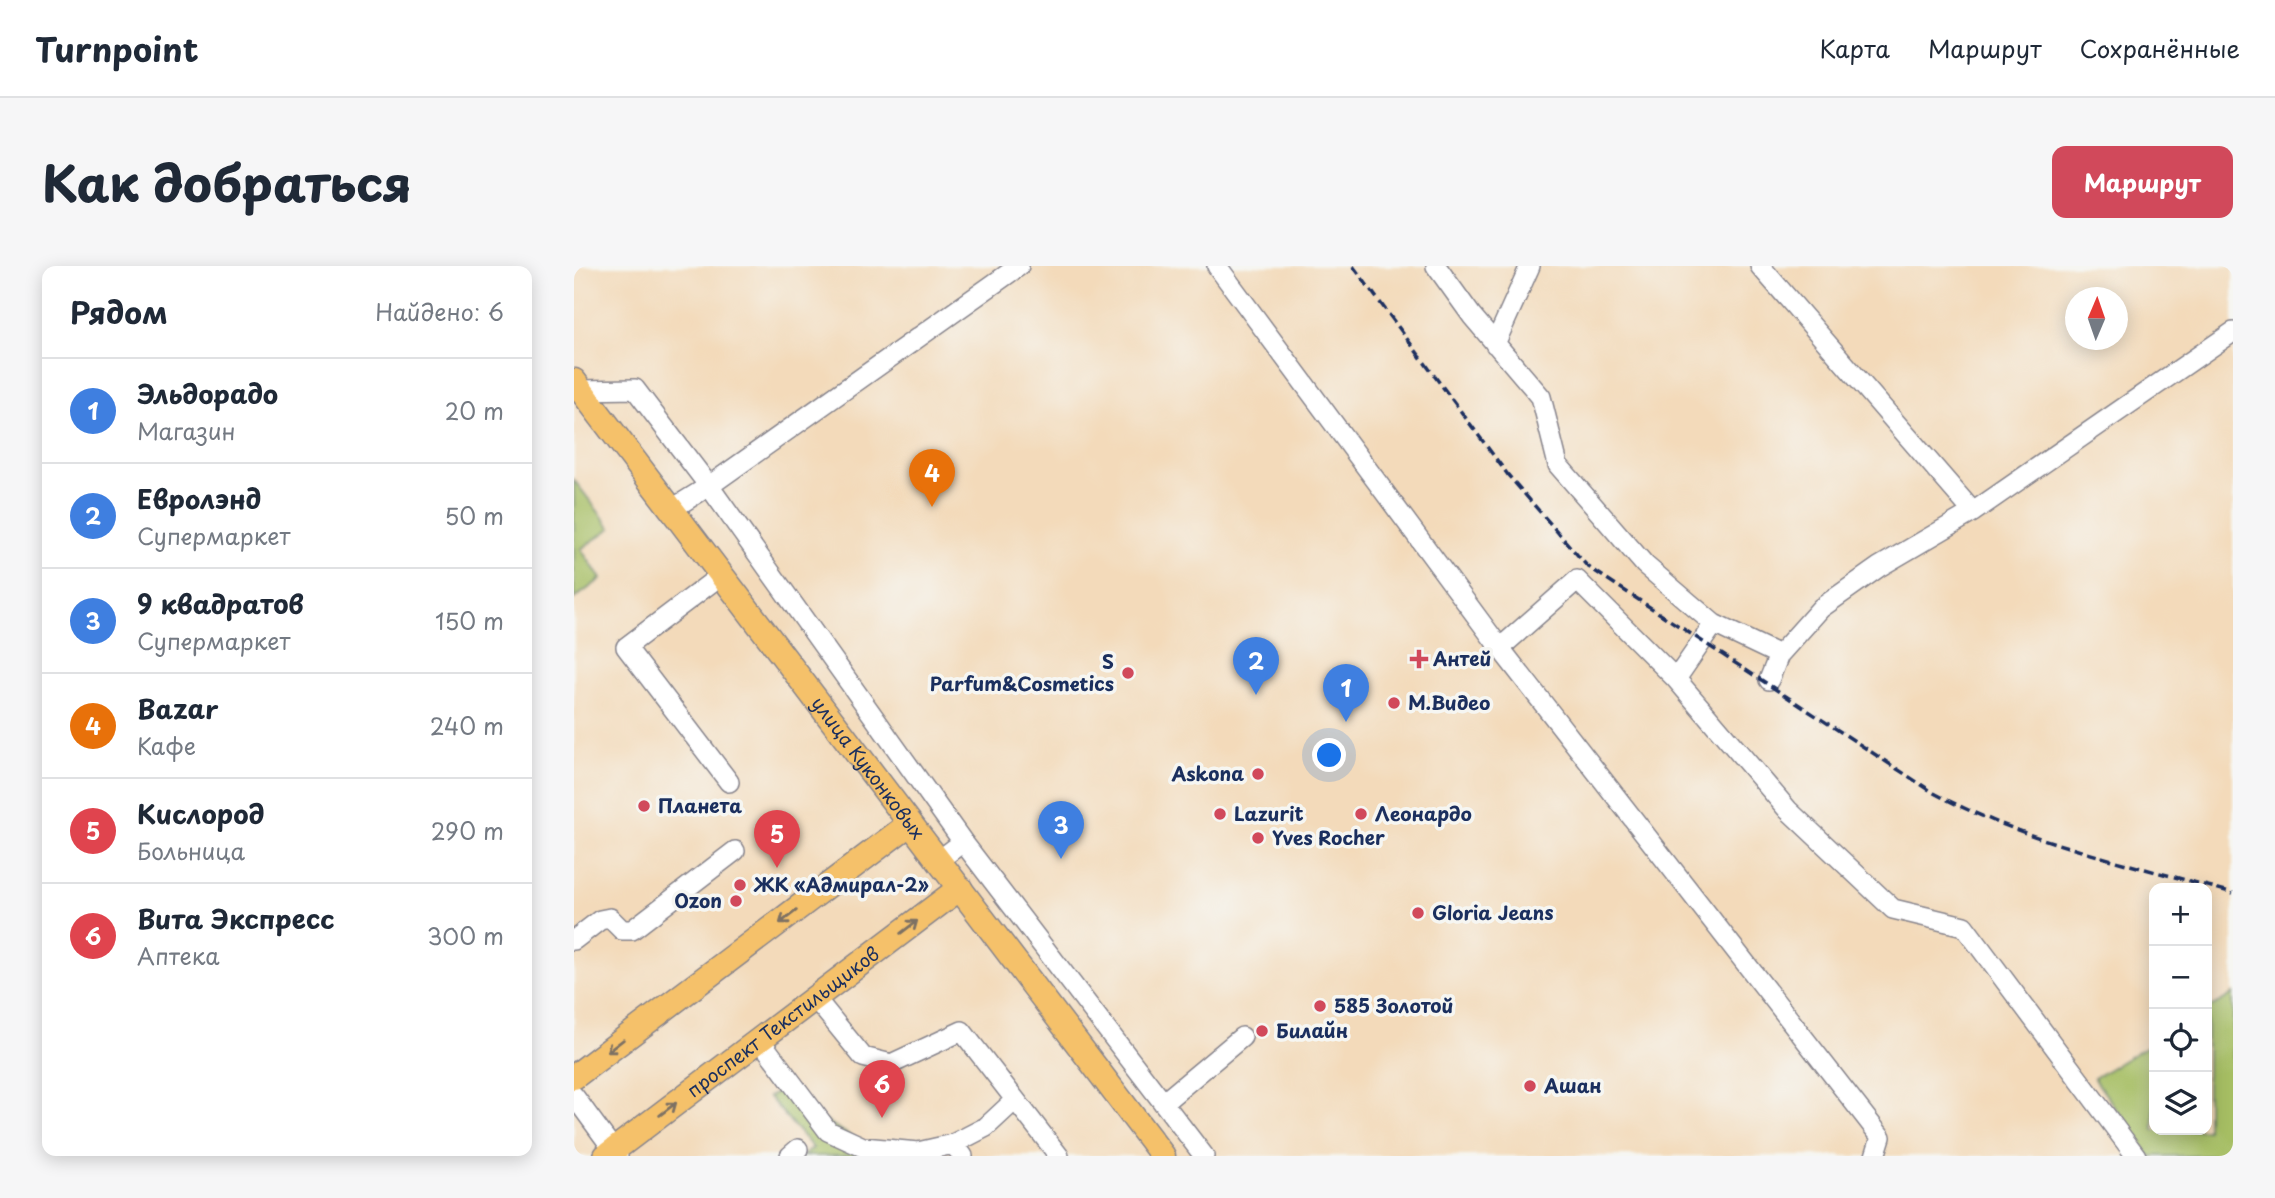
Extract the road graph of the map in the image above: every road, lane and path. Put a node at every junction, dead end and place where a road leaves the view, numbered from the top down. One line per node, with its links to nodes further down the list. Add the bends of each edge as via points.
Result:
1 (1019, 266): 9 (street)
2 (1217, 266): 14 (street)
3 (1436, 266): 7 (street)
4 (1530, 266): 7 (street)
5 (1760, 266): 11 (street)
6 (2233, 332): 11 (street)
7 (1495, 344): 13 (street, via 1541,397 1558,465 1645,565)
8 (576, 391): 9 (street, via 635,389); 10 (main road, улица Куконковых); 12 (main road, улица Куконковых)
9 (709, 486): 10 (street); 20 (street)
10 (672, 509): 22 (main road, улица Куконковых)
11 (1973, 512): 15 (street, via 1879,566 1821,608)
12 (712, 582): 18 (street, via 625,647); 19 (main road, улица Куконковых)
13 (1714, 624): 15 (street); 16 (street)
14 (1500, 648): 16 (street, via 1577,580); 38 (street, via 1881,1137)
15 (1779, 655): 17 (street)
16 (1676, 679): 39 (street, via 1788,810 1893,909 1964,926)
17 (1769, 680)
18 (729, 782)
19 (906, 838): 22 (main road, улица Куконковых); 28 (main road, one-way to 28, via 870,855)
20 (963, 842): 22 (street); 31 (street)
21 (735, 851): 24 (street, via 632,930 622,930 610,918 600,920)
22 (934, 864): 23 (main road, улица Куконковых)
23 (955, 892): 25 (main road, проспект Текстильщиков, one-way to 23); 35 (main road, улица Куконковых); 36 (main road, улица Куконковых)
24 (574, 940)
25 (815, 998): 27 (main road, проспект Текстильщиков); 30 (street, via 863,1057 891,1064 961,1031)
26 (1242, 1037): 31 (street)
27 (760, 1040): 32 (street, via 828,1131 863,1147); 33 (main road, проспект Текстильщиков, one-way to 27)
28 (574, 1077)
29 (574, 1096): 33 (street)
30 (1014, 1101): 32 (street); 34 (street)
31 (1163, 1103): 37 (street)
32 (958, 1150)
33 (613, 1154)
34 (1059, 1156)
35 (1145, 1156)
36 (1163, 1156)
37 (1204, 1156)
38 (1875, 1156)
39 (2136, 1156)

